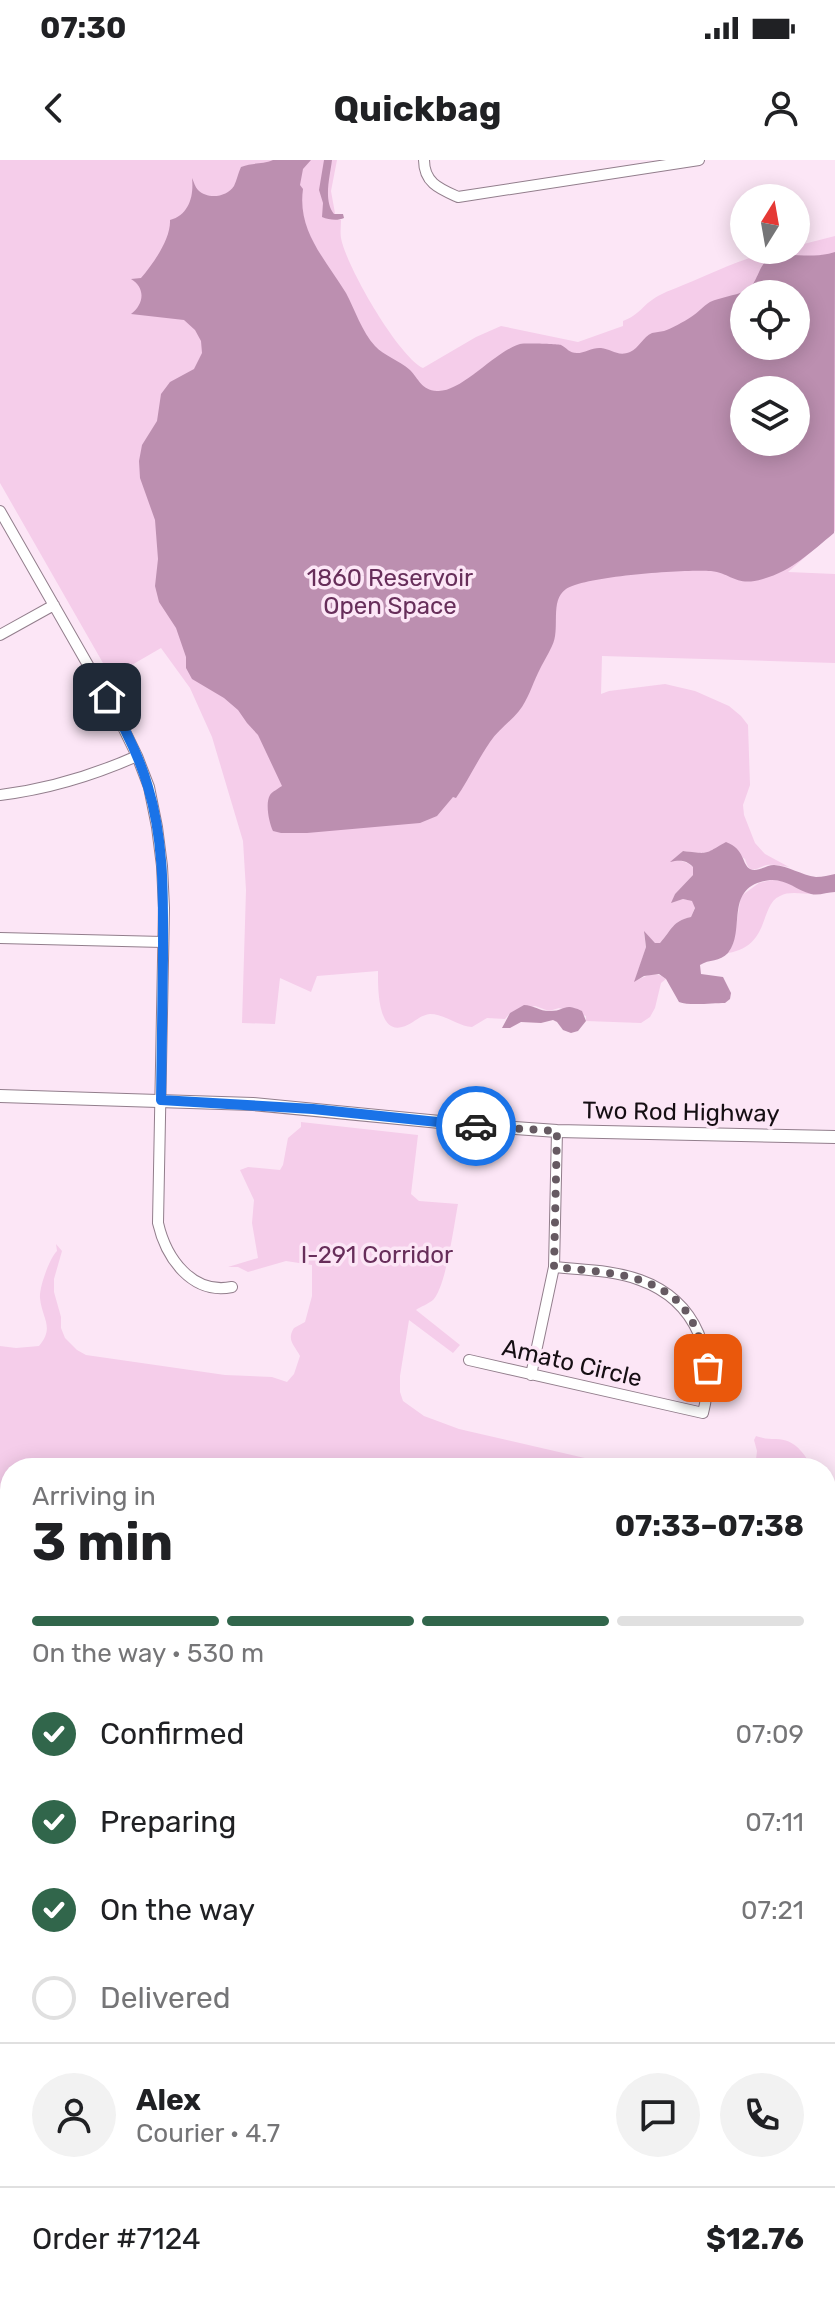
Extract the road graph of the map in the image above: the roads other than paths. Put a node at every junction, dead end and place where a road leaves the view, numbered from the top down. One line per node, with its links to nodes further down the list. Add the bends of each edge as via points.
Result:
1 (424, 160): 2 (street, via 434,186 458,197)
2 (699, 160)
3 (0, 511): 4 (street)
4 (54, 605): 5 (street); 6 (street)
5 (0, 635)
6 (137, 756): 7 (street, via 62,785); 9 (street, via 159,837)
7 (0, 795)
8 (0, 938): 9 (street)
9 (163, 942): 11 (street)
10 (0, 1096): 11 (street, Two Rod Highway)
11 (161, 1100): 12 (street, Two Rod Highway); 15 (street, via 161,1234 170,1255 195,1281 213,1288)
12 (557, 1131): 13 (street, Two Rod Highway); 14 (street)
13 (835, 1137)
14 (554, 1267): 17 (street); 17 (street, Amato Circle, via 613,1273 666,1293 688,1313 699,1336 708,1393 703,1413)
15 (232, 1287)
16 (469, 1360): 17 (street, Amato Circle)
17 (531, 1375)

